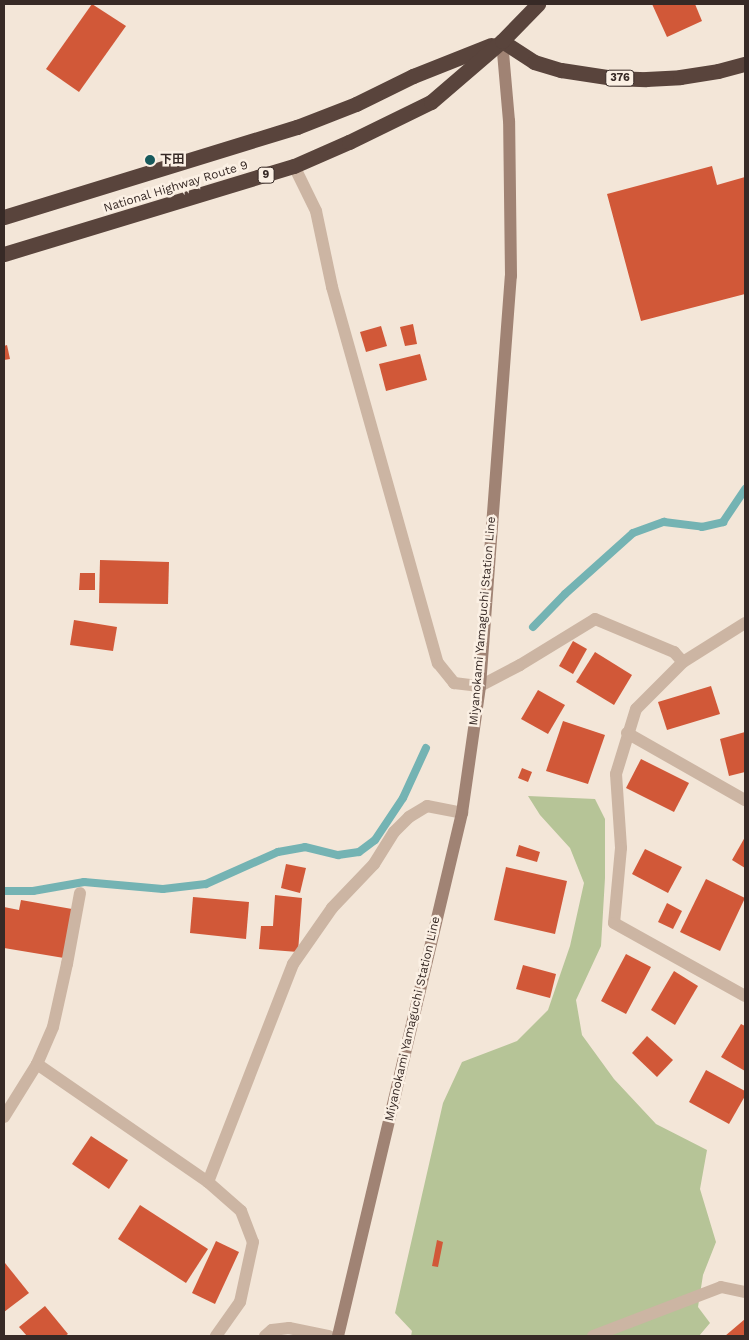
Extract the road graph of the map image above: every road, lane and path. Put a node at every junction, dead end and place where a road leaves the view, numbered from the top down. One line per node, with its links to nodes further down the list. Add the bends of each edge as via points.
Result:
1 (538, 4): 2 (highway, National Highway Route 9 / 9)
2 (502, 41): 3 (highway, 376, via 534,62 613,78 680,77); 4 (highway, National Highway Route 9 / 9, via 431,102); 5 (highway, National Highway Route 9 / 9, via 297,127); 9 (main road, Miyanokami Yamaguchi Station Line, via 509,121 510,276)
3 (745, 64)
4 (294, 166): 6 (highway, National Highway Route 9 / 9); 9 (street, via 316,211 332,287 438,663 454,682)
5 (4, 217)
6 (4, 254)
7 (745, 623): 8 (street)
8 (683, 662): 9 (street, via 674,652 595,619); 10 (street, via 636,709)
9 (480, 686): 12 (main road, Miyanokami Yamaguchi Station Line)
10 (627, 733): 11 (street); 14 (street, via 616,774 621,848 614,923)
11 (745, 800)
12 (462, 813): 17 (street, via 427,806 409,817 394,832 374,864 332,908 293,964); 22 (main road, Miyanokami Yamaguchi Station Line)
13 (80, 893): 15 (street, via 53,1027)
14 (745, 996)
15 (37, 1064): 16 (street); 17 (street)
16 (4, 1117)
17 (208, 1182): 19 (street, via 241,1211 253,1242 240,1302)
18 (745, 1292): 23 (street, via 721,1287)
19 (216, 1336)
20 (265, 1336): 21 (street, via 272,1330 289,1328)
21 (329, 1336)
22 (338, 1336)
23 (593, 1336)

